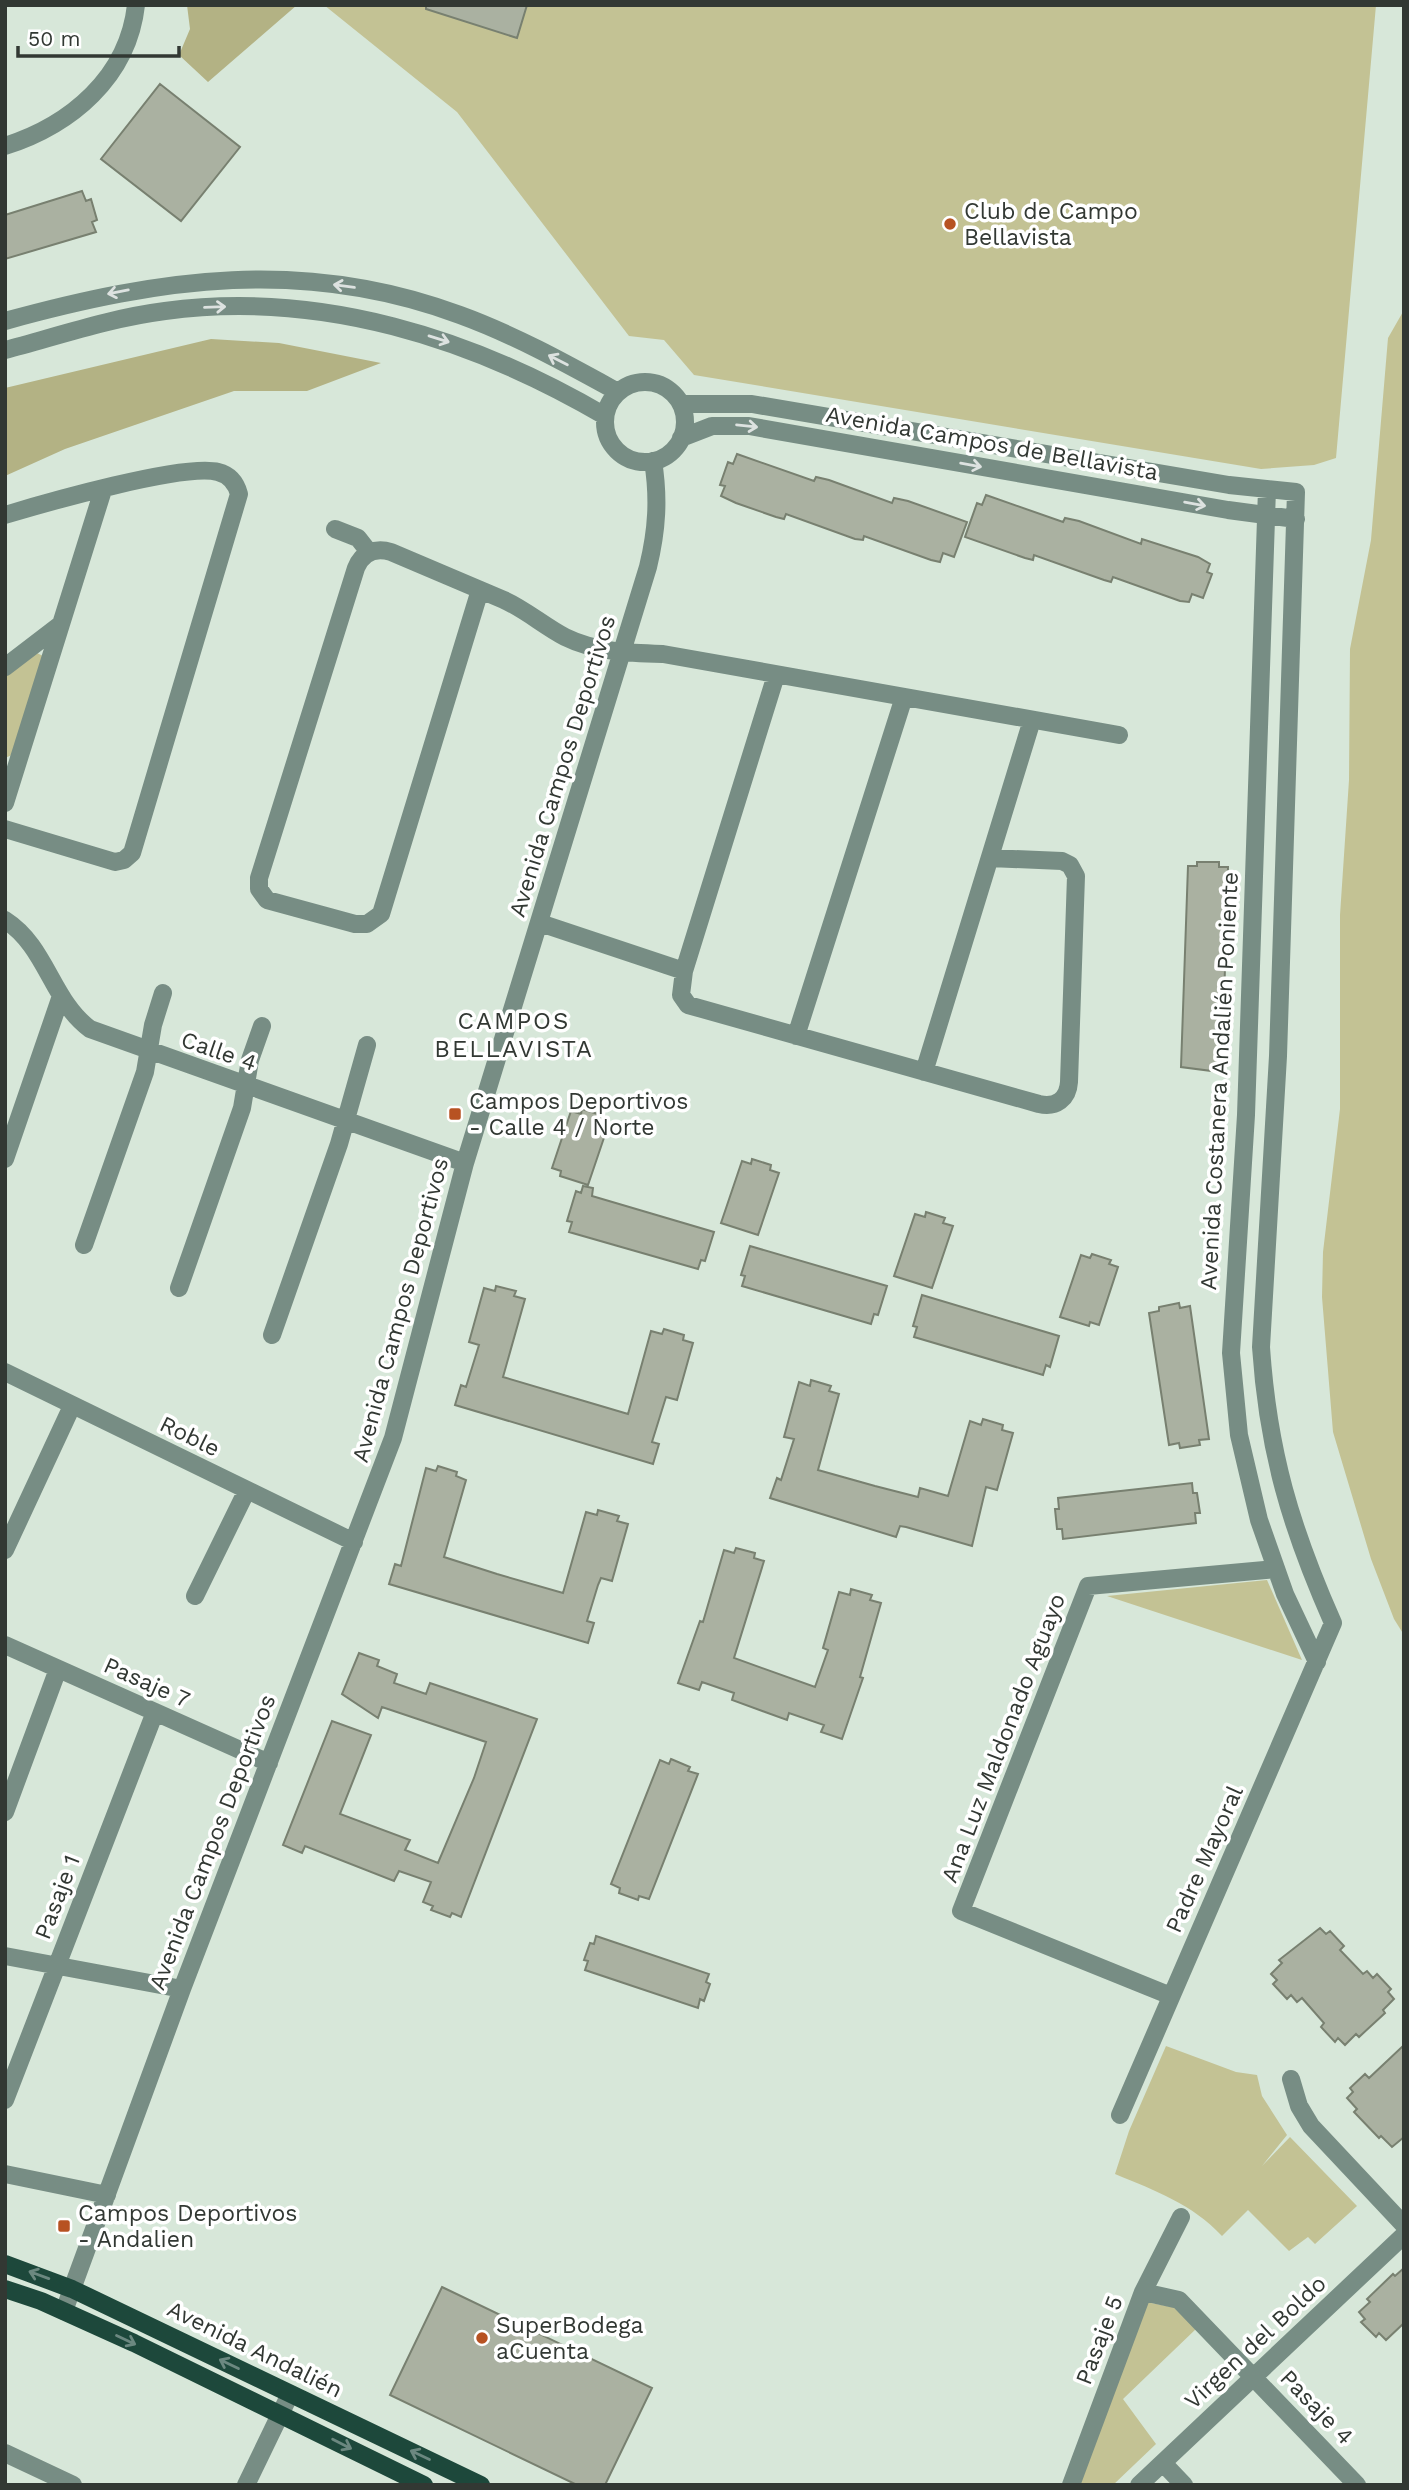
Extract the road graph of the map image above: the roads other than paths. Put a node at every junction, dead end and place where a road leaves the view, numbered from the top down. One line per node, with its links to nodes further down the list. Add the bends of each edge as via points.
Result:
1 (136, 5): 2 (street, via 125,49 98,89 47,129)
2 (5, 146)
3 (5, 321): 5 (street, one-way to 3, via 459,314 330,284 240,279 158,285)
4 (5, 350): 7 (street, one-way to 7, via 145,314 194,308 282,308 371,321 460,345)
5 (618, 392): 6 (street, via 636,383 653,383 672,392); 7 (street)
6 (681, 404): 8 (street, via 685,421); 10 (street, Avenida Campos de Bellavista, via 752,404)
7 (605, 416): 9 (street, via 607,435 617,452 634,461)
8 (681, 438): 9 (street, via 670,453); 13 (street, Avenida Campos de Bellavista, one-way to 13, via 712,426 749,426)
9 (653, 461): 19 (street, Avenida Campos Deportivos, via 658,487 655,537)
10 (1267, 489): 13 (street, Avenida Costanera Andalién Poniente); 14 (street, Avenida Campos de Bellavista, via 1296,492)
11 (103, 491): 12 (street); 18 (street); 27 (street, via 188,471 214,471 234,481 239,495 132,853 115,862)
12 (5, 515)
13 (1266, 515): 14 (street, Avenida Campos de Bellavista); 51 (street, Avenida Costanera Andalién Poniente, via 1246,1103 1231,1353 1247,1476)
14 (1296, 519): 54 (street, Padre Mayoral, via 1278,1056 1261,1347 1277,1472 1288,1512 1333,1623)
15 (335, 529): 16 (street, via 358,538)
16 (369, 552): 17 (street, via 391,552); 17 (street, via 356,568 259,878 261,894 274,903 355,924 367,924 381,914)
17 (480, 590): 19 (street, via 583,645)
18 (60, 625): 20 (street); 25 (street)
19 (623, 652): 21 (street, via 663,654); 30 (street, Avenida Campos Deportivos)
20 (5, 667)
21 (776, 675): 22 (street); 31 (street)
22 (904, 697): 23 (street); 35 (street)
23 (1032, 720): 24 (street); 28 (street)
24 (1119, 735)
25 (10, 769): 26 (street)
26 (5, 803)
27 (5, 829)
28 (990, 858): 38 (street); 38 (street, via 1062,861 1074,870 1069,1088 1061,1101 1047,1106)
29 (5, 919): 33 (street, Calle 4, via 37,950)
30 (540, 923): 31 (street); 42 (street, Avenida Campos Deportivos)
31 (684, 971): 35 (street, via 681,995 693,1008)
32 (163, 993): 37 (street)
33 (61, 996): 37 (street, Calle 4, via 90,1029); 41 (street)
34 (262, 1026): 39 (street)
35 (796, 1036): 38 (street)
36 (367, 1045): 40 (street)
37 (148, 1052): 39 (street, Calle 4); 43 (street)
38 (924, 1072)
39 (246, 1086): 40 (street, Calle 4); 44 (street)
40 (345, 1121): 42 (street, Calle 4); 45 (street)
41 (5, 1159)
42 (465, 1163): 49 (street, Avenida Campos Deportivos, via 403,1406)
43 (84, 1245)
44 (179, 1288)
45 (272, 1335)
46 (5, 1372): 47 (street, Roble)
47 (72, 1406): 48 (street, Roble); 50 (street)
48 (247, 1490): 49 (street, Roble); 52 (street)
49 (354, 1542): 57 (street, Avenida Campos Deportivos)
50 (5, 1550)
51 (1276, 1569): 54 (street, Avenida Costanera Andalién Poniente); 62 (street, Ana Luz Maldonado Aguayo, via 1088,1587 961,1911)
52 (195, 1596)
53 (5, 1645): 55 (street, Pasaje 7)
54 (1317, 1662): 62 (street, Padre Mayoral)
55 (58, 1669): 56 (street, Pasaje 7); 58 (street)
56 (155, 1712): 57 (street, Pasaje 7); 60 (street, Pasaje 1)
57 (269, 1763): 61 (street, Avenida Campos Deportivos)
58 (5, 1812)
59 (5, 1956): 60 (street)
60 (57, 1966): 61 (street); 64 (street, Pasaje 1)
61 (182, 1989): 67 (street, Avenida Campos Deportivos)
62 (1171, 1996): 65 (street, Padre Mayoral)
63 (1291, 2079): 69 (street, via 1311,2126)
64 (5, 2100)
65 (1120, 2115)
66 (5, 2174): 67 (street)
67 (107, 2195): 73 (street, Avenida Campos Deportivos)
68 (1181, 2217): 74 (street, Pasaje 5)
69 (1404, 2225)
70 (1404, 2235): 76 (street, Virgen del Boldo)
71 (5, 2264): 73 (main road, Avenida Andalién, one-way to 71)
72 (5, 2289): 75 (main road, Avenida Andalién)
73 (72, 2289): 75 (street, Avenida Campos Deportivos); 77 (main road, Avenida Andalién, one-way to 73)
74 (1143, 2292): 76 (street, Pasaje 4, via 1179,2300); 85 (street, Pasaje 5)
75 (64, 2311): 78 (main road, Avenida Andalién, one-way to 78)
76 (1254, 2376): 80 (street, Virgen del Boldo); 88 (street, Pasaje 4)
77 (290, 2393): 78 (street); 84 (main road, Avenida Andalién, one-way to 77)
78 (281, 2413): 82 (street); 83 (main road, Avenida Andalién, one-way to 83)
79 (5, 2453): 81 (street)
80 (1163, 2463): 86 (street, Virgen del Boldo); 87 (street)
81 (73, 2485)
82 (246, 2485)
83 (424, 2485)
84 (481, 2485)
85 (1071, 2485)
86 (1139, 2485)
87 (1184, 2485)
88 (1357, 2485)

